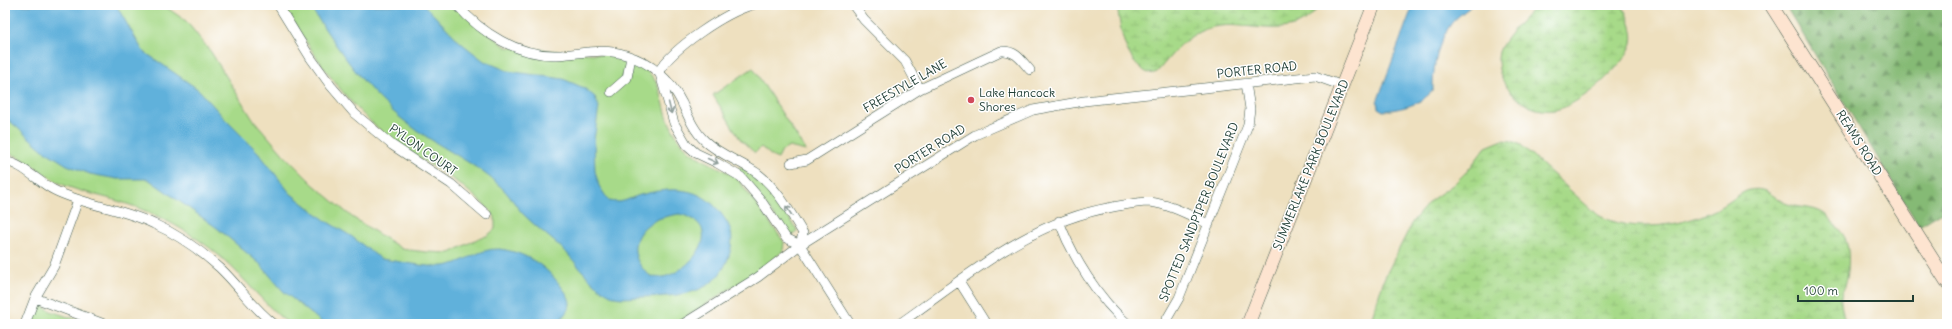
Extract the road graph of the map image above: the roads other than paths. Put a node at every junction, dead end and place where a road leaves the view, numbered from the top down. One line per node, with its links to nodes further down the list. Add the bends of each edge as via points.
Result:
1 (278, 5): 19 (street, PYLON COURT, via 310,57 355,114 392,145 451,184)
2 (457, 5): 7 (street, via 475,24 517,48 556,55 612,51)
3 (752, 5): 9 (street, via 730,14 691,39)
4 (853, 5): 12 (street, via 864,20 905,61)
5 (1374, 5): 11 (main road, SUMMERLAKE PARK BOULEVARD)
6 (1771, 5): 24 (main road, REAMS ROAD)
7 (631, 57): 9 (street); 13 (street, via 627,78)
8 (1030, 70): 12 (street, FREESTYLE LANE, via 1014,53 1009,50 1001,51)
9 (659, 71): 14 (street, via 676,90 699,134 719,152); 17 (street, one-way to 17, via 674,123 687,145 696,153)
10 (1246, 83): 11 (street, PORTER ROAD, via 1315,76); 21 (street, SPOTTED SANDPIPER BOULEVARD, via 1250,109 1248,125); 22 (street, PORTER ROAD, via 1084,101 1033,110 975,136)
11 (1343, 86): 35 (main road, SUMMERLAKE PARK BOULEVARD)
12 (920, 89): 16 (street, FREESTYLE LANE, via 807,160)
13 (610, 92)
14 (735, 161): 17 (street); 22 (street, one-way to 14, via 803,233 780,198 757,174)
15 (5, 162): 18 (street, via 17,164 54,190)
16 (791, 163)
17 (730, 170): 22 (street, via 760,199 786,238)
18 (78, 200): 25 (street, via 54,266); 28 (street, via 120,210 155,224 194,248 220,268)
19 (487, 216)
20 (1059, 221): 21 (street, via 1088,211 1148,202 1161,204); 23 (street, via 1005,249); 33 (street, via 1070,248 1104,302)
21 (1209, 224): 34 (street, SPOTTED SANDPIPER BOULEVARD, via 1179,298)
22 (800, 245): 29 (street, PORTER ROAD, via 758,277); 30 (street)
23 (959, 281): 31 (street); 32 (street)
24 (1947, 282)
25 (35, 298): 26 (street); 27 (street)
26 (25, 324)
27 (104, 324)
28 (274, 324)
29 (683, 324)
30 (850, 324)
31 (899, 324)
32 (986, 324)
33 (1128, 324)
34 (1164, 324)
35 (1248, 324)

